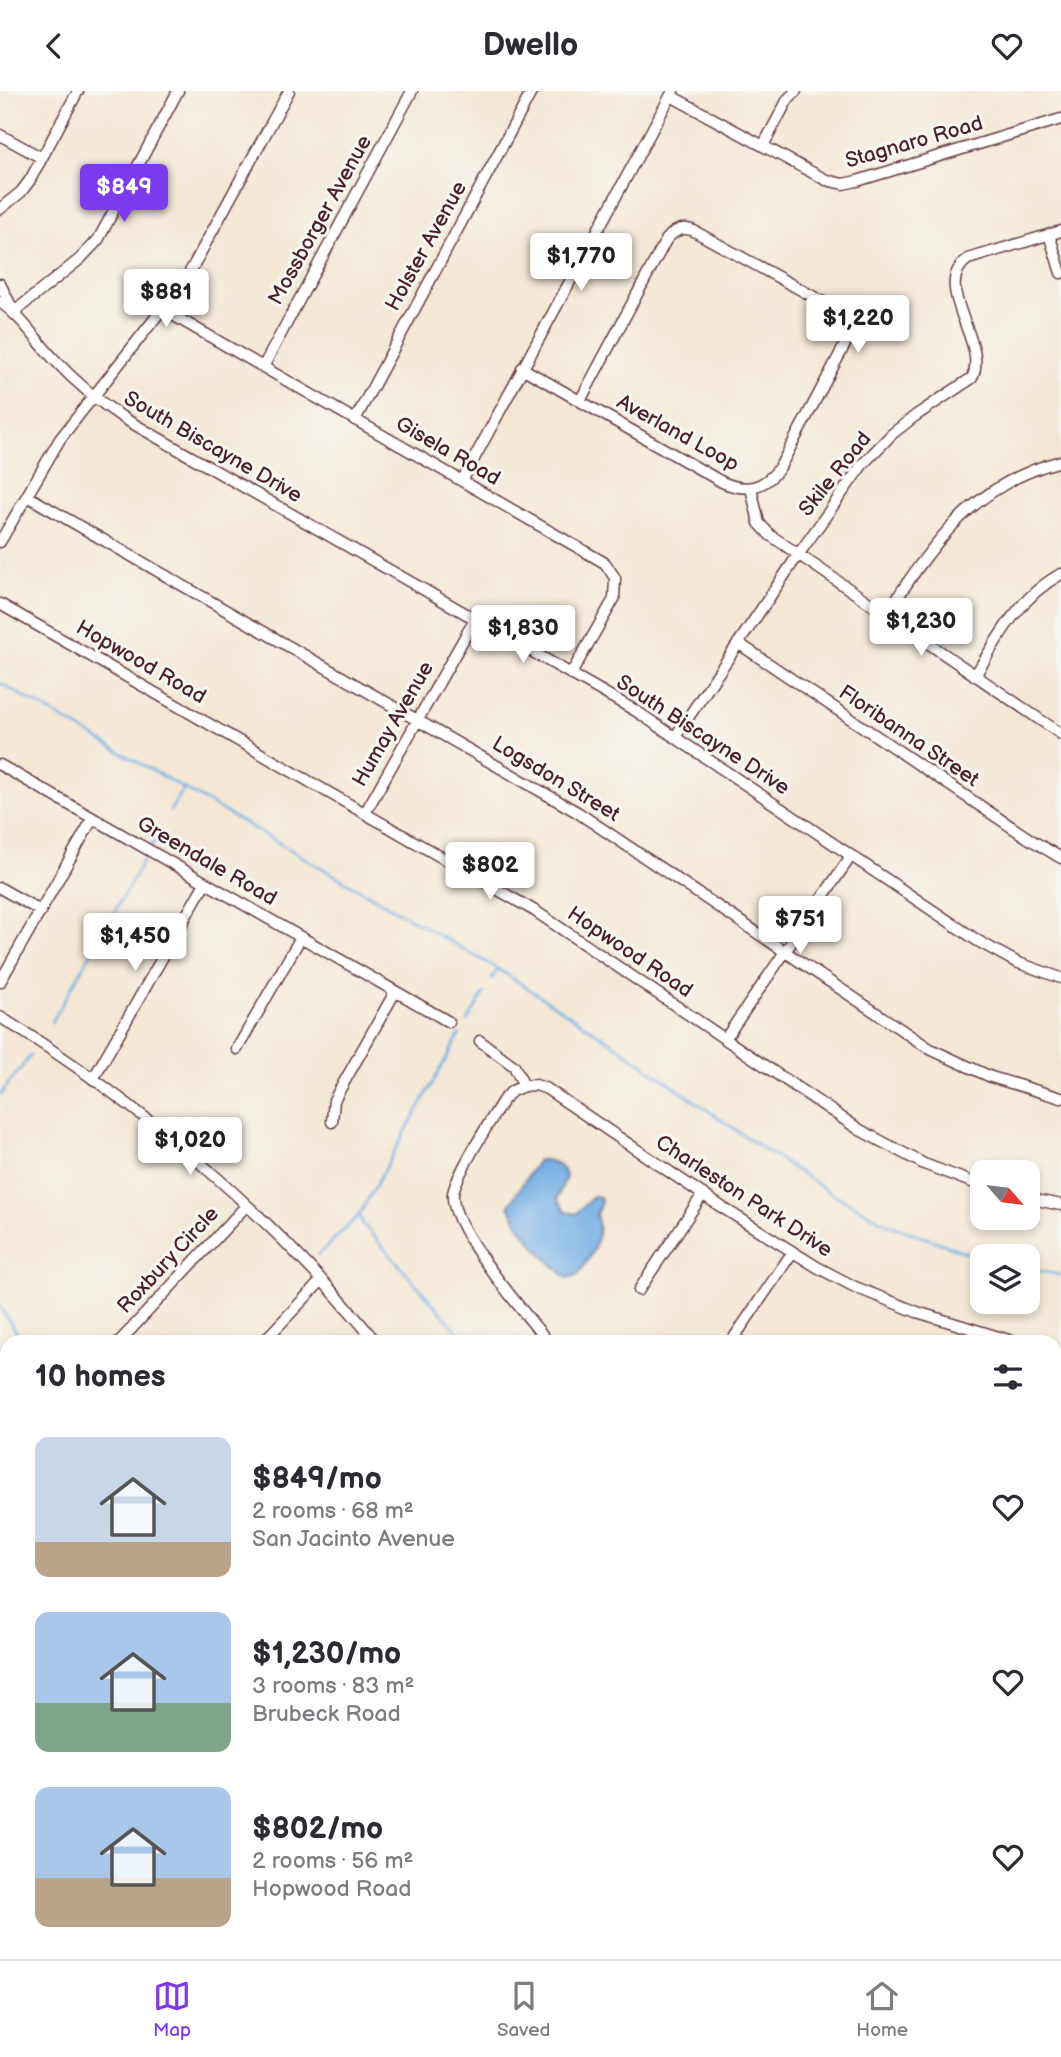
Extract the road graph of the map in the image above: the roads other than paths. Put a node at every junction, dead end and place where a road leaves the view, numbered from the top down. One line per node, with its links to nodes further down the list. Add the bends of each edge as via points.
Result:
1 (78, 91): 11 (street)
2 (178, 91): 18 (street, via 97,240)
3 (289, 91): 17 (street, via 199,257)
4 (412, 91): 19 (street, Mossborger Avenue)
5 (532, 91): 23 (street, Holster Avenue)
6 (796, 91): 10 (street)
7 (672, 93): 10 (street, Stagnaro Road); 20 (street)
8 (1061, 119): 10 (street, Stagnaro Road, via 848,183 826,180)
9 (0, 135): 11 (street)
10 (763, 146)
11 (42, 157): 12 (street, via 26,186)
12 (0, 209)
13 (1055, 232): 14 (street); 29 (street, Skile Road, via 968,259 958,269 954,287 976,361 972,378 915,416 874,452)
14 (1061, 273)
15 (0, 284): 16 (street, South Biscayne Drive)
16 (2, 298): 18 (street, South Biscayne Drive)
17 (162, 309): 19 (street, Gisela Road); 21 (street)
18 (14, 311): 21 (street, South Biscayne Drive, via 51,356)
19 (263, 367): 23 (street, Gisela Road)
20 (522, 368): 22 (street, Averland Loop); 25 (street)
21 (93, 396): 27 (street, via 60,439); 33 (street, South Biscayne Drive, via 138,427)
22 (580, 401): 26 (street, Averland Loop, via 722,482); 26 (street, Averland Loop, via 666,240 681,229 694,232 843,313 852,325 780,467 769,480)
23 (355, 420): 25 (street, Gisela Road)
24 (1061, 461): 32 (street, via 1000,486 958,519 929,550)
25 (462, 481): 35 (street, Gisela Road, via 612,571 614,599)
26 (751, 488): 29 (street, via 759,523)
27 (27, 496): 28 (street); 37 (street, Logsdon Street)
28 (0, 542)
29 (798, 555): 32 (street); 34 (street, Skile Road)
30 (1061, 574): 36 (street, via 1020,606)
31 (0, 604): 41 (street, Hopwood Road)
32 (886, 615): 36 (street)
33 (475, 619): 35 (street, South Biscayne Drive); 37 (street, Humay Avenue)
34 (738, 643): 39 (street, Skile Road); 44 (street, Floribanna Street)
35 (571, 674): 39 (street, South Biscayne Drive)
36 (975, 675): 38 (street)
37 (417, 720): 41 (street, Humay Avenue); 49 (street, Logsdon Street, via 577,812)
38 (1061, 734)
39 (675, 737): 43 (street, South Biscayne Drive)
40 (0, 765): 42 (street, Greendale Road)
41 (365, 813): 55 (street, Hopwood Road, via 535,911)
42 (93, 818): 45 (street, Greendale Road); 47 (street)
43 (851, 856): 49 (street); 50 (street, South Biscayne Drive, via 984,945)
44 (1061, 858)
45 (205, 883): 48 (street, Greendale Road); 58 (street)
46 (0, 888): 47 (street)
47 (41, 911): 51 (street)
48 (301, 937): 52 (street, Greendale Road); 57 (street)
49 (785, 951): 55 (street); 60 (street, Logsdon Street, via 930,1049 991,1077)
50 (1061, 978)
51 (0, 982)
52 (396, 992): 54 (street); 61 (street, via 336,1096)
53 (0, 1017): 58 (street)
54 (449, 1022)
55 (725, 1039): 62 (street, Hopwood Road, via 860,1131)
56 (480, 1041): 59 (street, via 514,1066)
57 (237, 1049)
58 (93, 1079): 66 (street)
59 (524, 1086): 63 (street, Charleston Park Drive, via 547,1089); 73 (street, via 504,1099 457,1181 453,1204 483,1259)
60 (1061, 1098)
61 (332, 1122)
62 (970, 1181)
63 (703, 1194): 67 (street, Charleston Park Drive); 69 (street)
64 (1040, 1201): 65 (street)
65 (1061, 1205)
66 (246, 1206): 68 (street); 70 (street, Roxbury Circle)
67 (792, 1253): 74 (street); 75 (street, Charleston Park Drive, via 855,1287)
68 (321, 1281): 71 (street); 72 (street)
69 (639, 1290)
70 (126, 1335)
71 (270, 1335)
72 (370, 1335)
73 (543, 1335)
74 (737, 1335)
75 (991, 1335)

